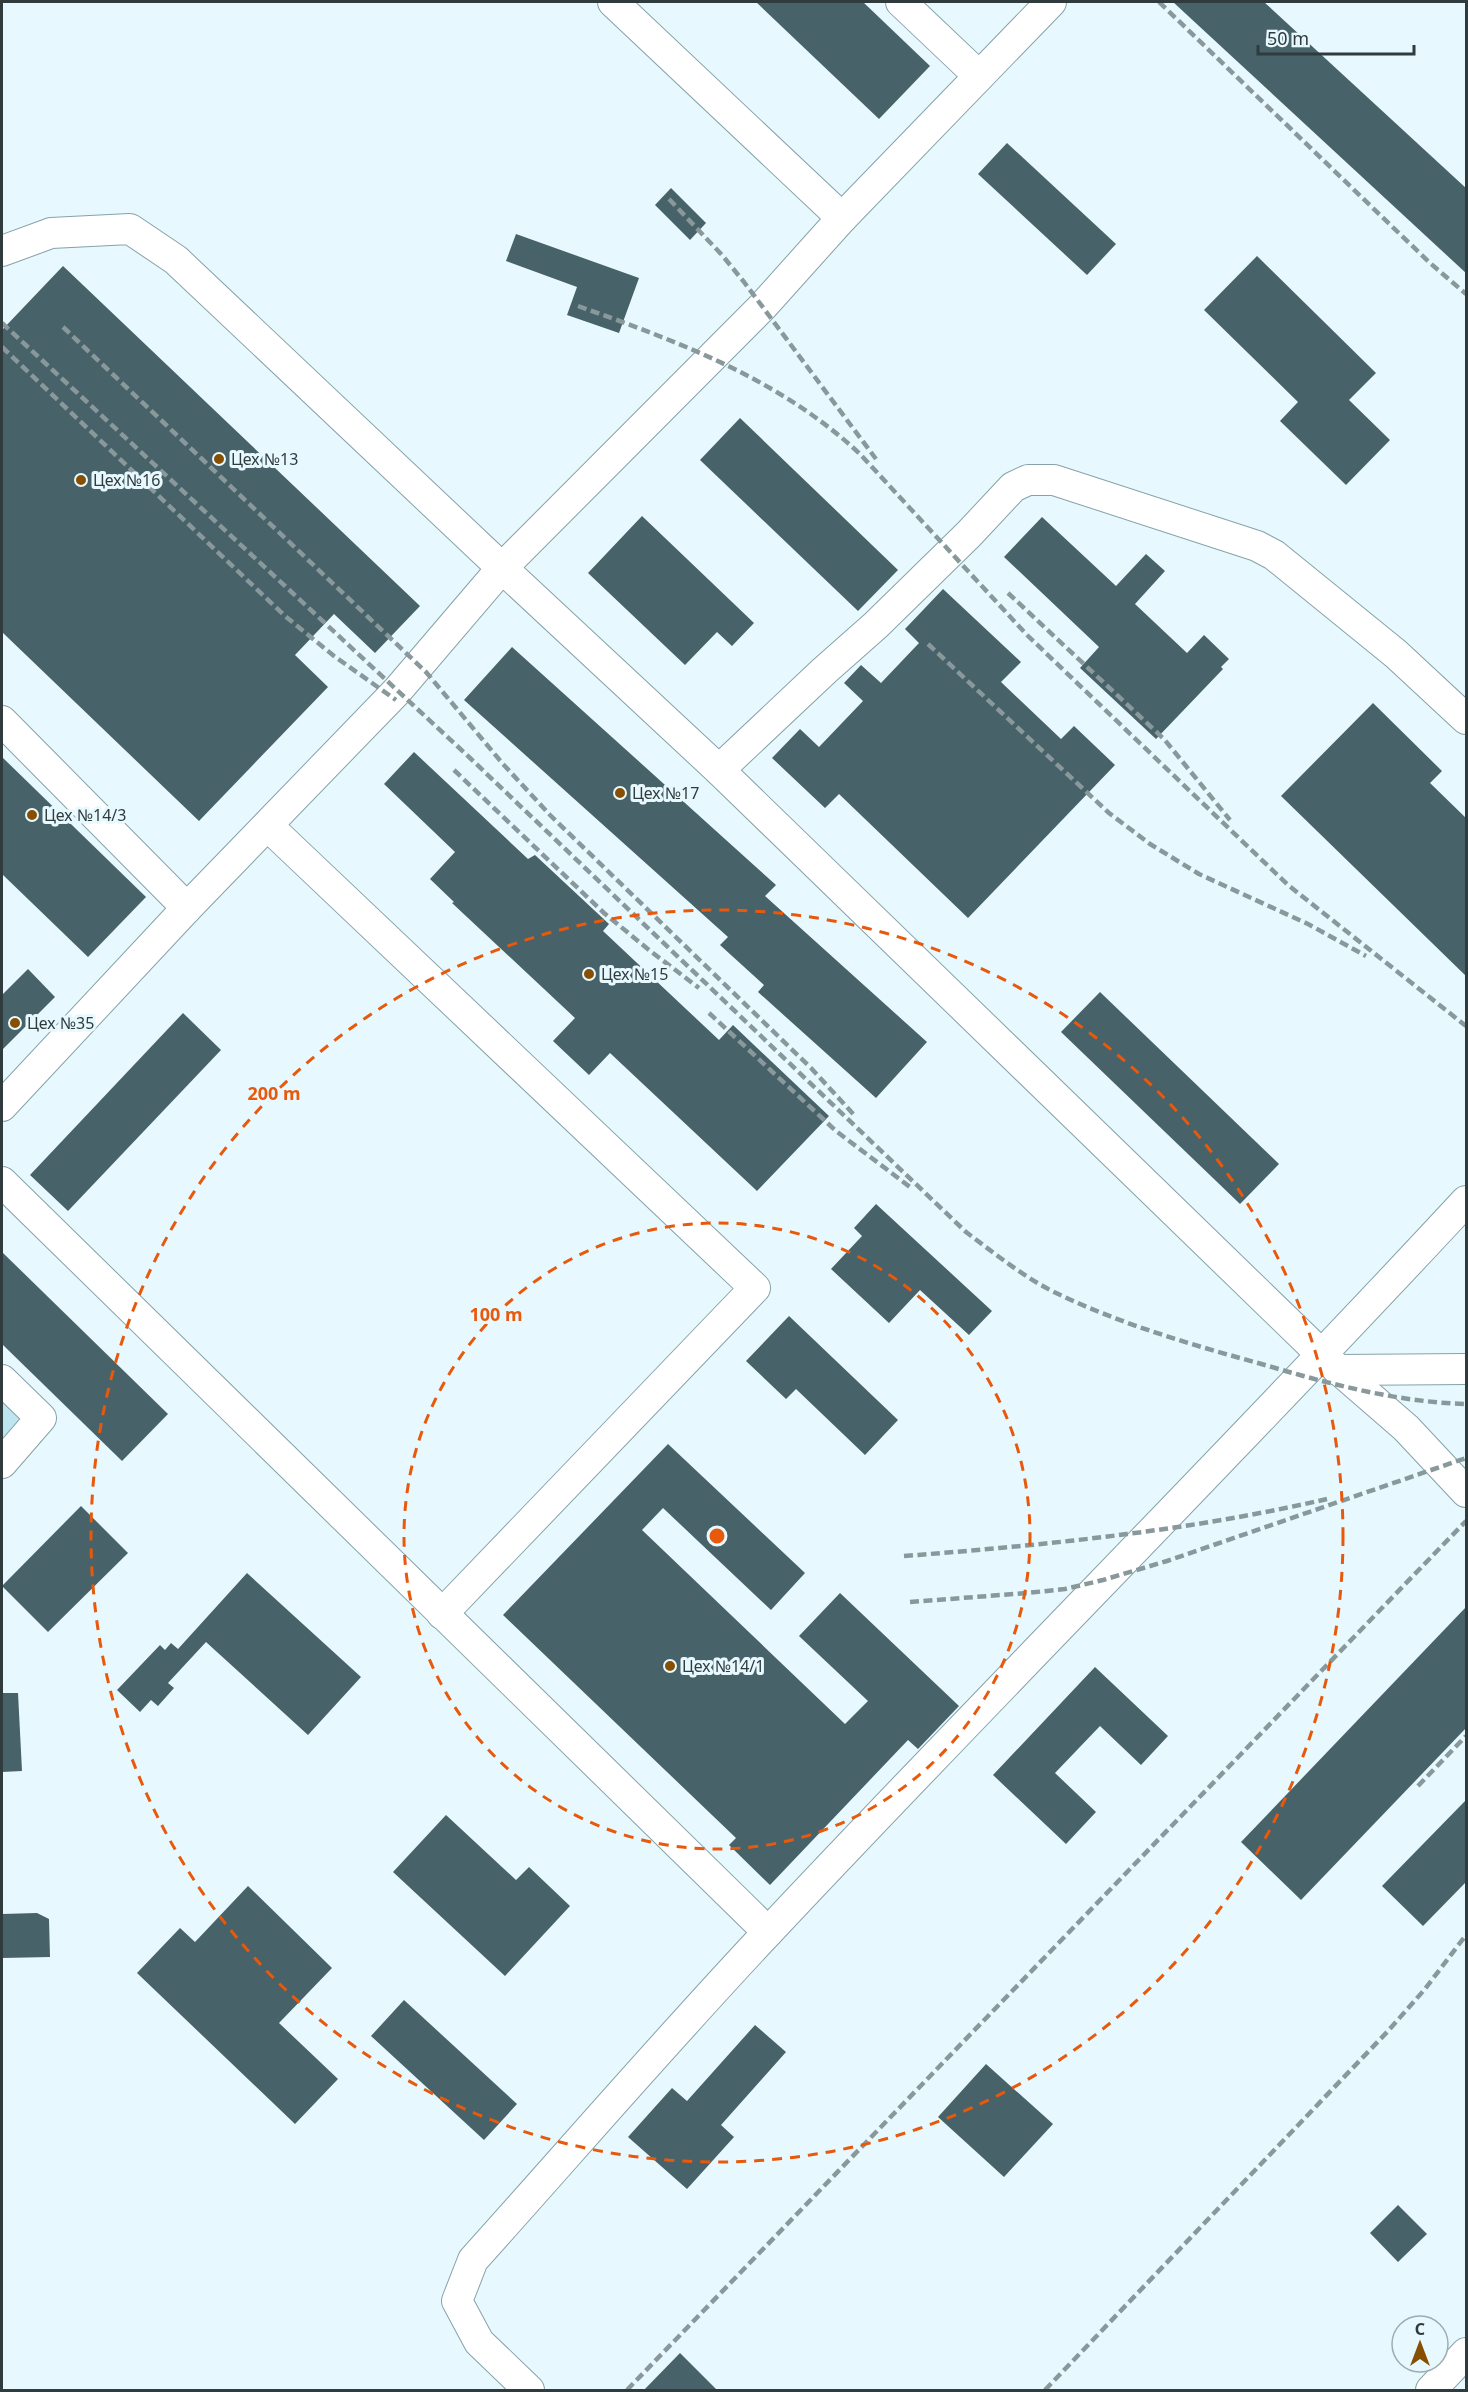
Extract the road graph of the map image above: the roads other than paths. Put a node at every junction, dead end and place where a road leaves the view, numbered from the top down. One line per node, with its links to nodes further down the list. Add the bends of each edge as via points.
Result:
1 (613, 2): 5 (lane)
2 (901, 2): 4 (lane)
3 (1051, 2): 4 (lane)
4 (979, 76): 5 (lane)
5 (842, 218): 7 (lane, via 763,306)
6 (2, 250): 7 (lane, via 51,233 130,229 176,260)
7 (502, 568): 10 (lane); 11 (lane, via 397,691)
8 (1467, 719): 10 (lane, via 1396,654 1274,555 1042,479 1013,487 876,626)
9 (2, 721): 12 (lane)
10 (719, 770): 16 (lane)
11 (268, 826): 12 (lane); 21 (lane, via 755,1287)
12 (187, 908): 13 (lane)
13 (2, 1106)
14 (2, 1182): 21 (lane)
15 (1467, 1201): 16 (lane)
16 (1330, 1363): 17 (lane); 20 (lane, via 1406,1428); 22 (lane, via 1127,1555)
17 (1467, 1369)
18 (2, 1380): 19 (lane, via 41,1418)
19 (2, 1463)
20 (1467, 1492)
21 (442, 1614): 22 (lane)
22 (768, 1932): 24 (lane, via 473,2260 457,2301 479,2342)
23 (1467, 2353): 25 (lane)
24 (529, 2391)
25 (1431, 2391)

